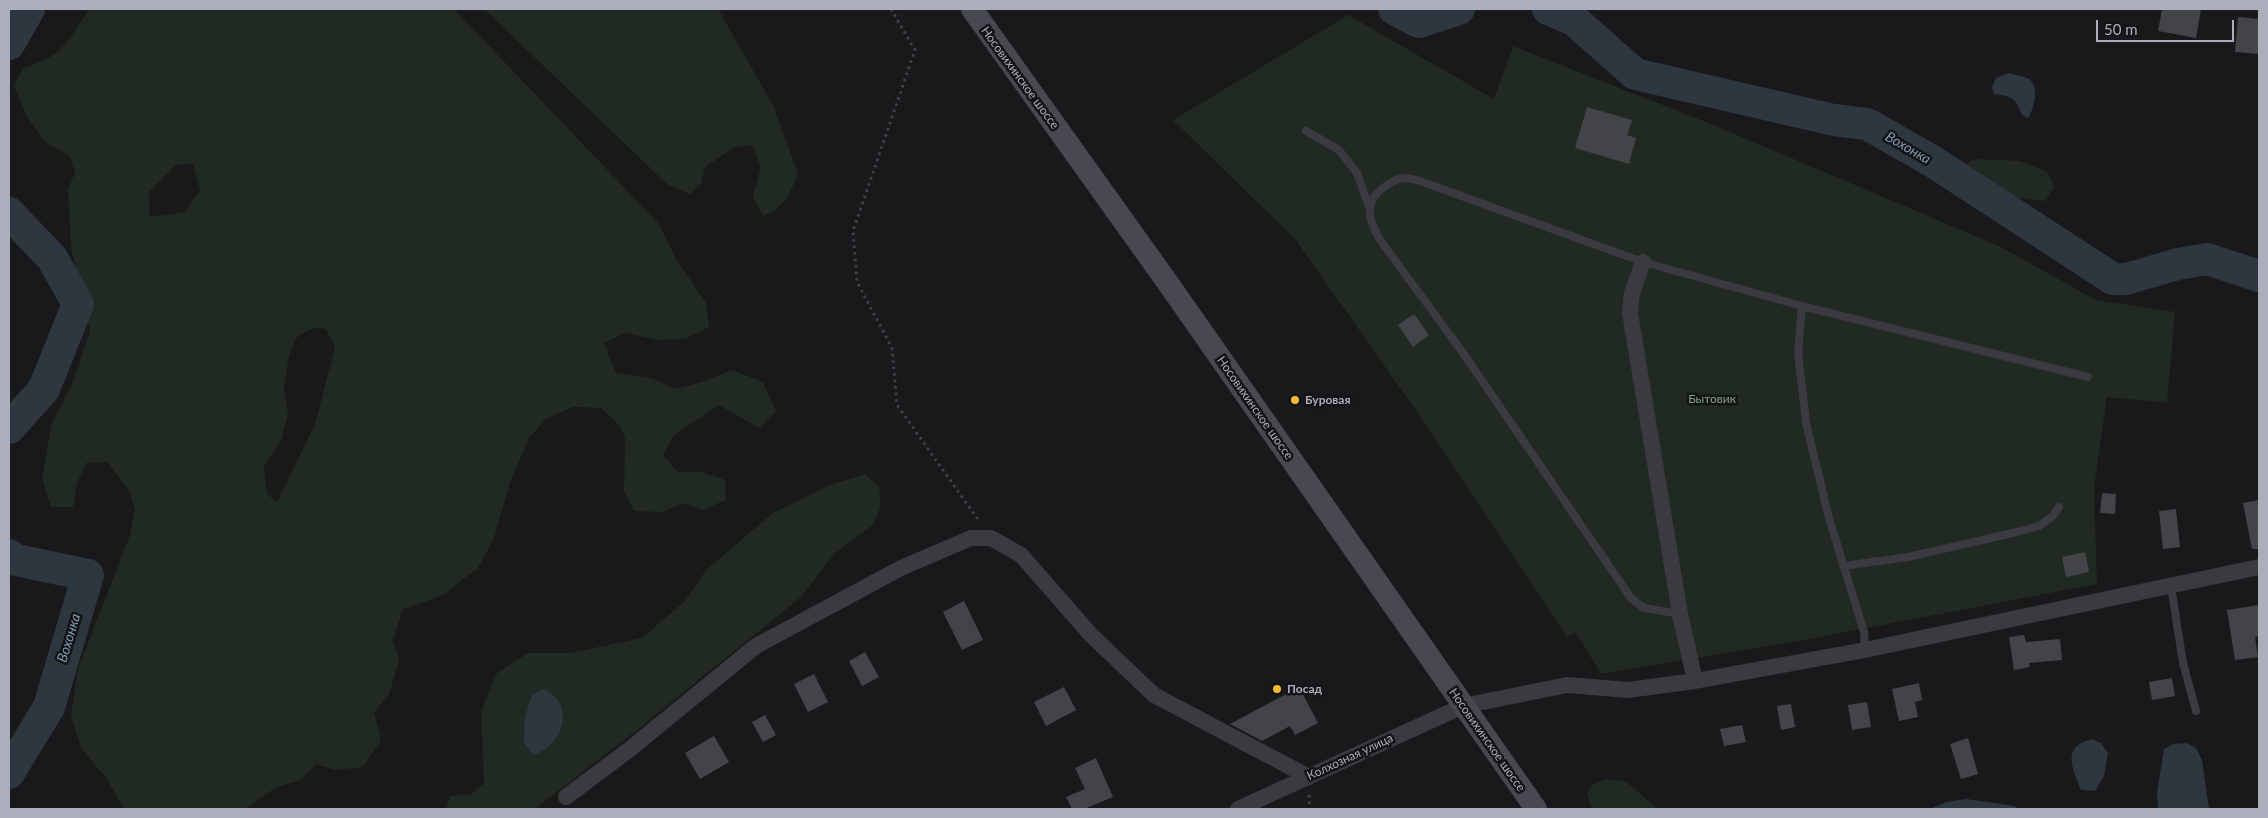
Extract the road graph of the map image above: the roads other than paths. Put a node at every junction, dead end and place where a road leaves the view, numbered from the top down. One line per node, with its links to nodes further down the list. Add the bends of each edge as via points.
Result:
1 (972, 9): 14 (main road, Носовихинское шоссе)
2 (1306, 131): 3 (lane, via 1339,150 1358,173)
3 (1370, 207): 4 (lane, via 1375,196 1389,184 1404,178); 11 (lane, via 1371,221 1380,240 1461,350 1630,598 1644,608)
4 (1643, 262): 5 (lane); 11 (street, via 1632,293 1630,313)
5 (1802, 306): 6 (lane); 8 (lane, via 1798,353 1806,423)
6 (2088, 377)
7 (2059, 508): 8 (lane, via 2038,526 2018,532 1908,557)
8 (1843, 566): 12 (lane, via 1864,632)
9 (2259, 567): 10 (street, Колхозная улица)
10 (2171, 586): 12 (street, Колхозная улица); 15 (lane, via 2183,663)
11 (1680, 614): 13 (street)
12 (1865, 650): 13 (street, Колхозная улица)
13 (1695, 681): 14 (street, Колхозная улица, via 1628,690 1567,685)
14 (1463, 706): 16 (street, Колхозная улица); 19 (main road, Носовихинское шоссе)
15 (2196, 710)
16 (1309, 777): 17 (street, via 1154,695 1091,634 1021,555 991,538 971,538 901,568 756,646); 18 (street, Колхозная улица)
17 (566, 797)
18 (1238, 809)
19 (1536, 809)

